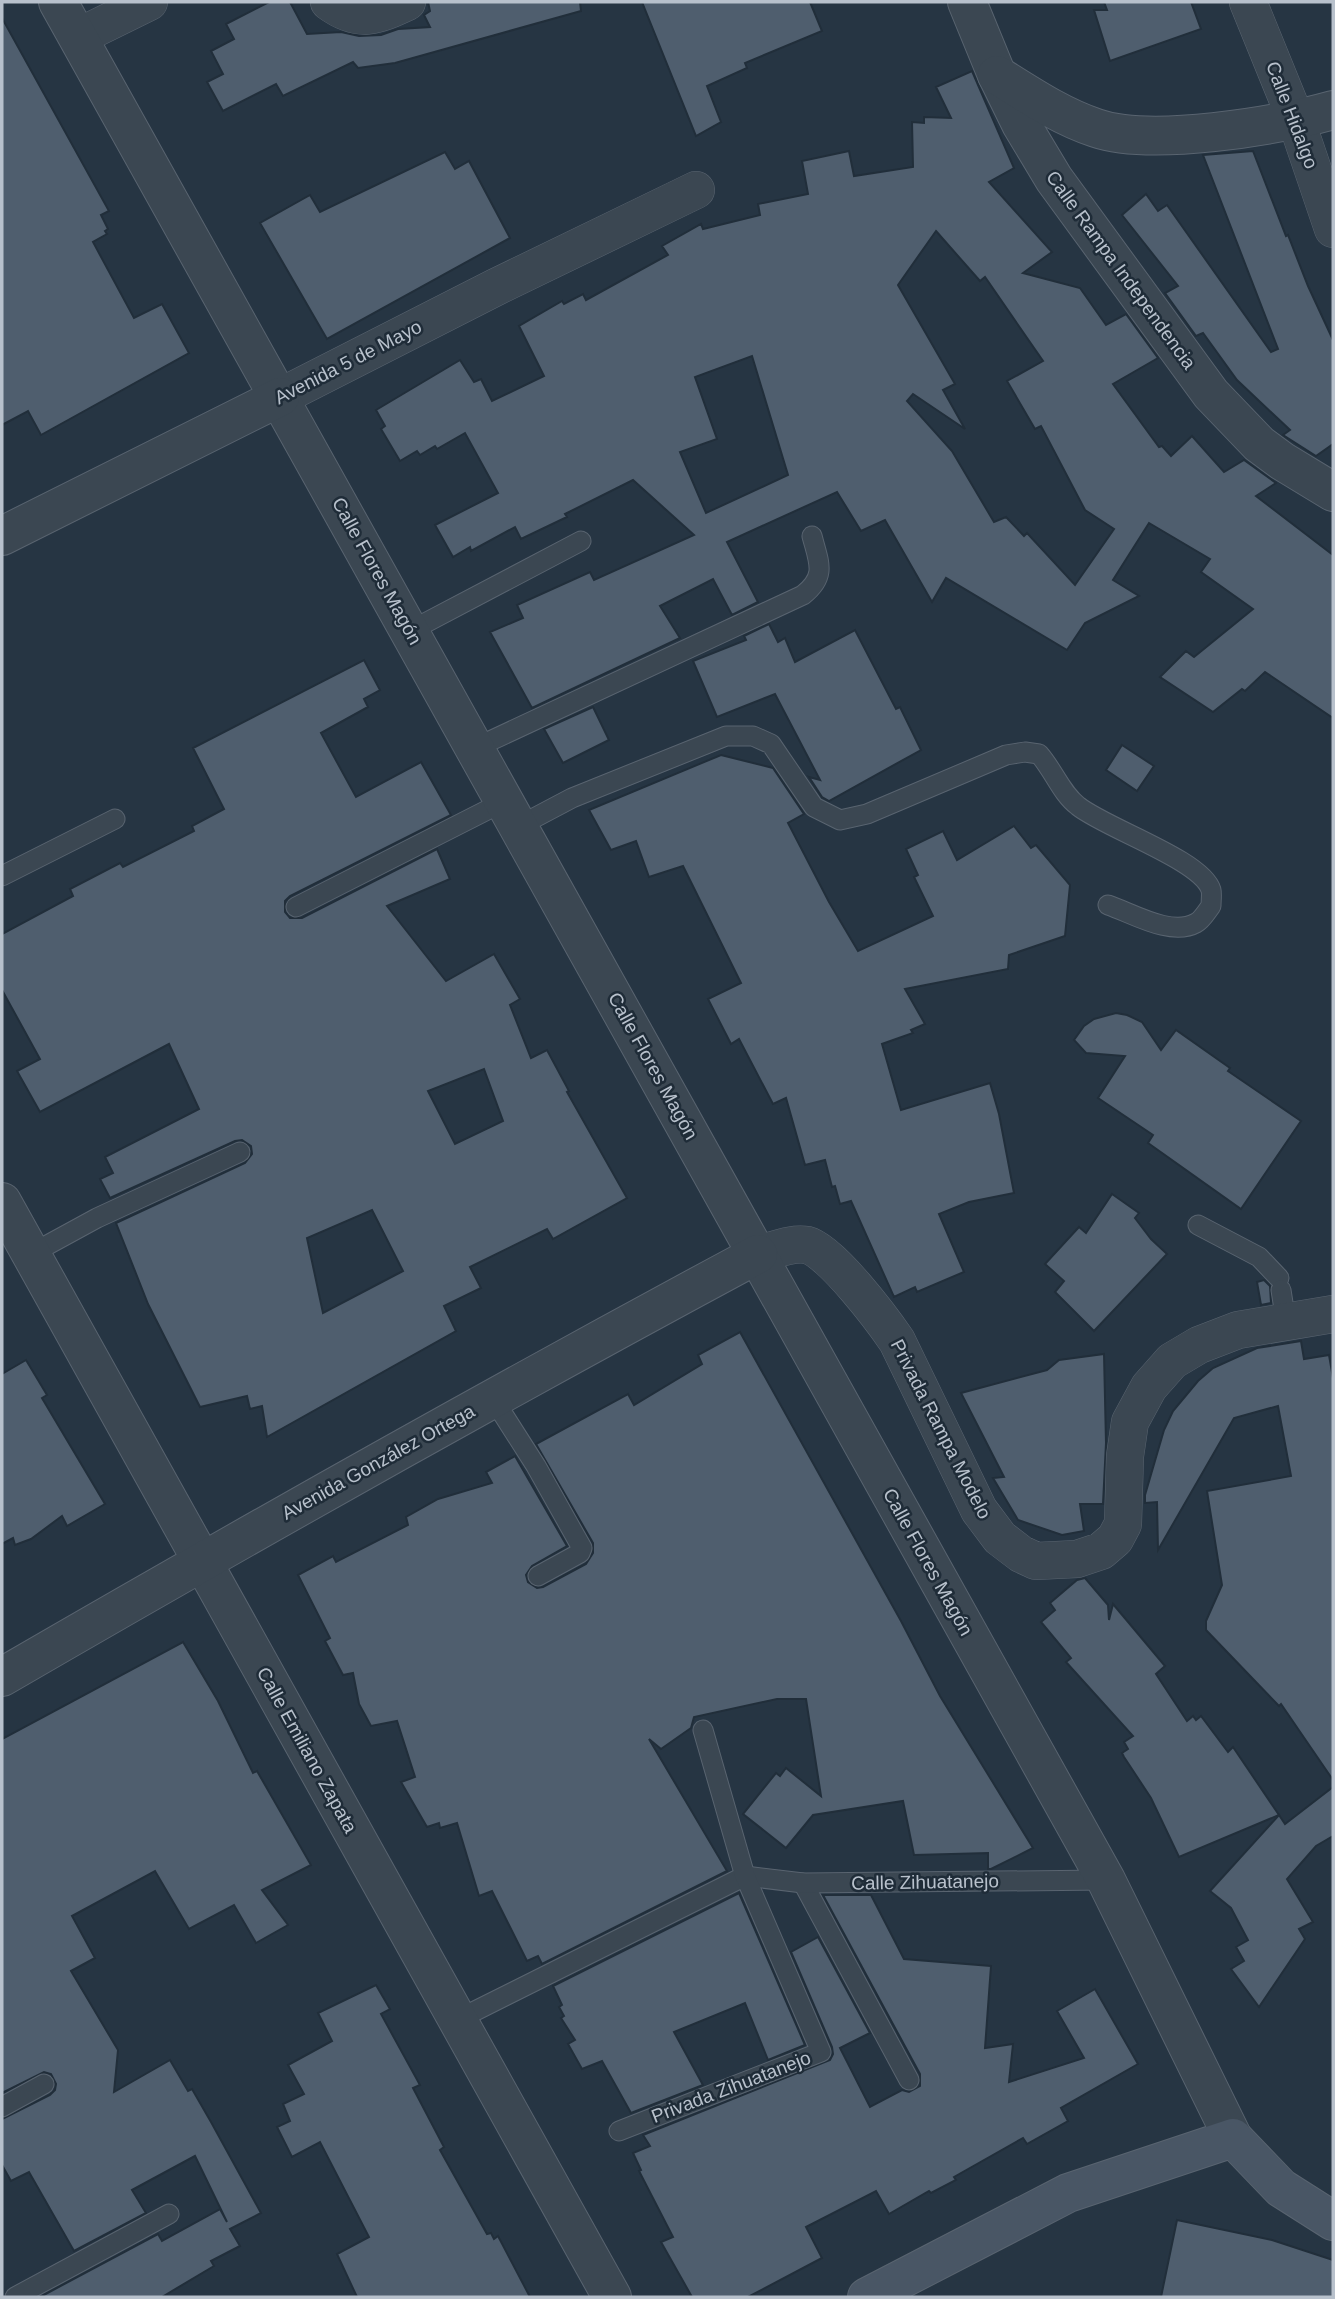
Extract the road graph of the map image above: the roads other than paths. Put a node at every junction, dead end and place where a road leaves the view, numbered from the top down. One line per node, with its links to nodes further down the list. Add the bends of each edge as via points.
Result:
1 (149, 2): 6 (street)
2 (329, 2): 3 (street, via 360,17)
3 (407, 2)
4 (968, 2): 7 (street, Calle Rampa Independencia)
5 (1248, 2): 9 (street, Calle Hidalgo)
6 (72, 13): 12 (street, Calle Flores Magón)
7 (997, 75): 9 (street, via 1056,112 1099,129 1145,135 1198,133); 13 (street, Calle Rampa Independencia, via 1054,179 1211,394 1259,444)
8 (1333, 110): 9 (street)
9 (1296, 120): 11 (street, Calle Hidalgo)
10 (696, 190): 12 (street, Avenida 5 de Mayo)
11 (1333, 229)
12 (280, 397): 14 (street, Avenida 5 de Mayo); 17 (street, Calle Flores Magón)
13 (1333, 492)
14 (2, 536)
15 (812, 536): 18 (lane, via 821,570 815,586 803,595)
16 (581, 541): 17 (lane)
17 (410, 631): 18 (street, Calle Flores Magón)
18 (475, 748): 19 (street, Calle Flores Magón)
19 (512, 814): 22 (lane, via 572,798 726,736 753,736 771,744 814,807 840,820 867,814 1006,755 1039,754 1079,807 1195,869 1211,888 1212,906 1197,922 1182,927); 23 (lane); 28 (street, Calle Flores Magón)
20 (115, 819): 21 (lane)
21 (2, 876)
22 (1108, 905)
23 (296, 907)
24 (240, 1152): 27 (lane)
25 (2, 1202): 27 (street, Calle Emiliano Zapata)
26 (1198, 1224): 29 (lane, via 1259,1257)
27 (30, 1254): 32 (street, Calle Emiliano Zapata)
28 (758, 1254): 29 (street, Privada Rampa Modelo, via 806,1245 826,1256 897,1341 979,1510 1000,1538 1036,1562 1077,1559 1101,1551 1115,1539 1123,1524 1129,1422 1149,1387 1172,1361 1238,1330); 31 (street, Avenida González Ortega); 37 (street, Calle Flores Magón)
29 (1282, 1297): 30 (street, Privada Rampa Modelo)
30 (1333, 1314)
31 (492, 1397): 32 (street, Avenida González Ortega); 33 (lane, via 582,1548)
32 (202, 1561): 34 (street, Avenida González Ortega); 39 (street, Calle Emiliano Zapata)
33 (538, 1576)
34 (2, 1677)
35 (703, 1730): 36 (lane)
36 (744, 1876): 38 (lane, Calle Zihuatanejo); 39 (lane); 43 (lane, Privada Zihuatanejo, via 821,2052)
37 (1106, 1880): 38 (lane, Calle Zihuatanejo); 44 (street, Calle Flores Magón)
38 (803, 1883): 40 (lane)
39 (457, 2020): 48 (street, Calle Emiliano Zapata)
40 (909, 2080)
41 (44, 2084): 42 (lane)
42 (2, 2107)
43 (619, 2131)
44 (1233, 2138): 46 (main road, via 1281,2188); 49 (main road, via 1068,2193)
45 (169, 2214): 47 (lane)
46 (1333, 2221)
47 (15, 2297)
48 (612, 2297)
49 (867, 2297)

